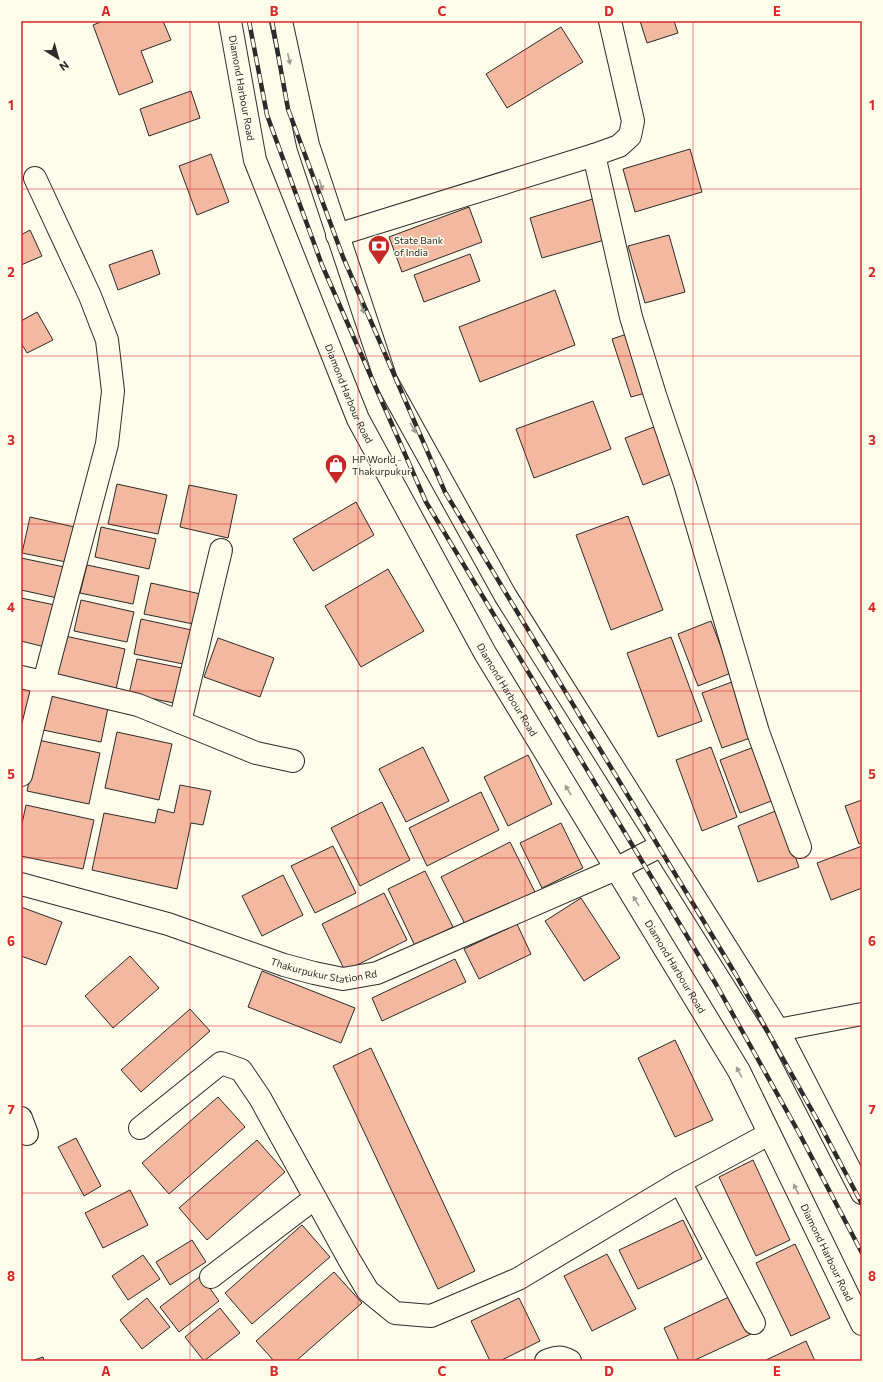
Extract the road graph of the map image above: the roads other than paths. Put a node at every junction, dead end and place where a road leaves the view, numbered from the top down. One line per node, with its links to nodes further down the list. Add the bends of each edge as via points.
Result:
1 (230, 21): 15 (main road, Diamond Harbour Road, one-way to 1, via 485,653 358,419 255,160)
2 (281, 21): 6 (main road, one-way to 6, via 308,145)
3 (610, 21): 4 (main road, via 633,121 630,136 619,146)
4 (594, 155): 6 (main road); 14 (main road, via 635,331 685,484 758,732)
5 (35, 178): 9 (main road, via 90,296 106,340 113,391 107,444)
6 (338, 234): 13 (main road, one-way to 13, via 386,380 506,595)
7 (221, 550): 10 (main road)
8 (21, 677): 9 (main road)
9 (44, 682): 10 (main road, via 138,705); 12 (main road)
10 (180, 722): 11 (main road, via 256,753)
11 (294, 761)
12 (21, 776)
13 (662, 845): 15 (main road, Thakurpukur Station Rd); 18 (main road)
14 (800, 847)
15 (616, 869): 16 (main road, Thakurpukur Station Rd, via 376,973 343,979 284,966 168,924); 20 (main road, Diamond Harbour Road, one-way to 15, via 739,1071)
16 (21, 884)
17 (862, 1014): 18 (main road)
18 (778, 1030): 22 (main road)
19 (140, 1128): 23 (main road, via 221,1063 241,1070 260,1098)
20 (769, 1134): 21 (main road); 26 (main road, Diamond Harbour Road, one-way to 20)
21 (680, 1182): 23 (main road, via 518,1279 431,1316 396,1313 368,1290); 25 (main road)
22 (862, 1192)
23 (315, 1198): 24 (main road)
24 (211, 1277)
25 (754, 1323)
26 (862, 1324)
27 (546, 1361): 28 (main road, via 555,1357)
28 (570, 1361)

